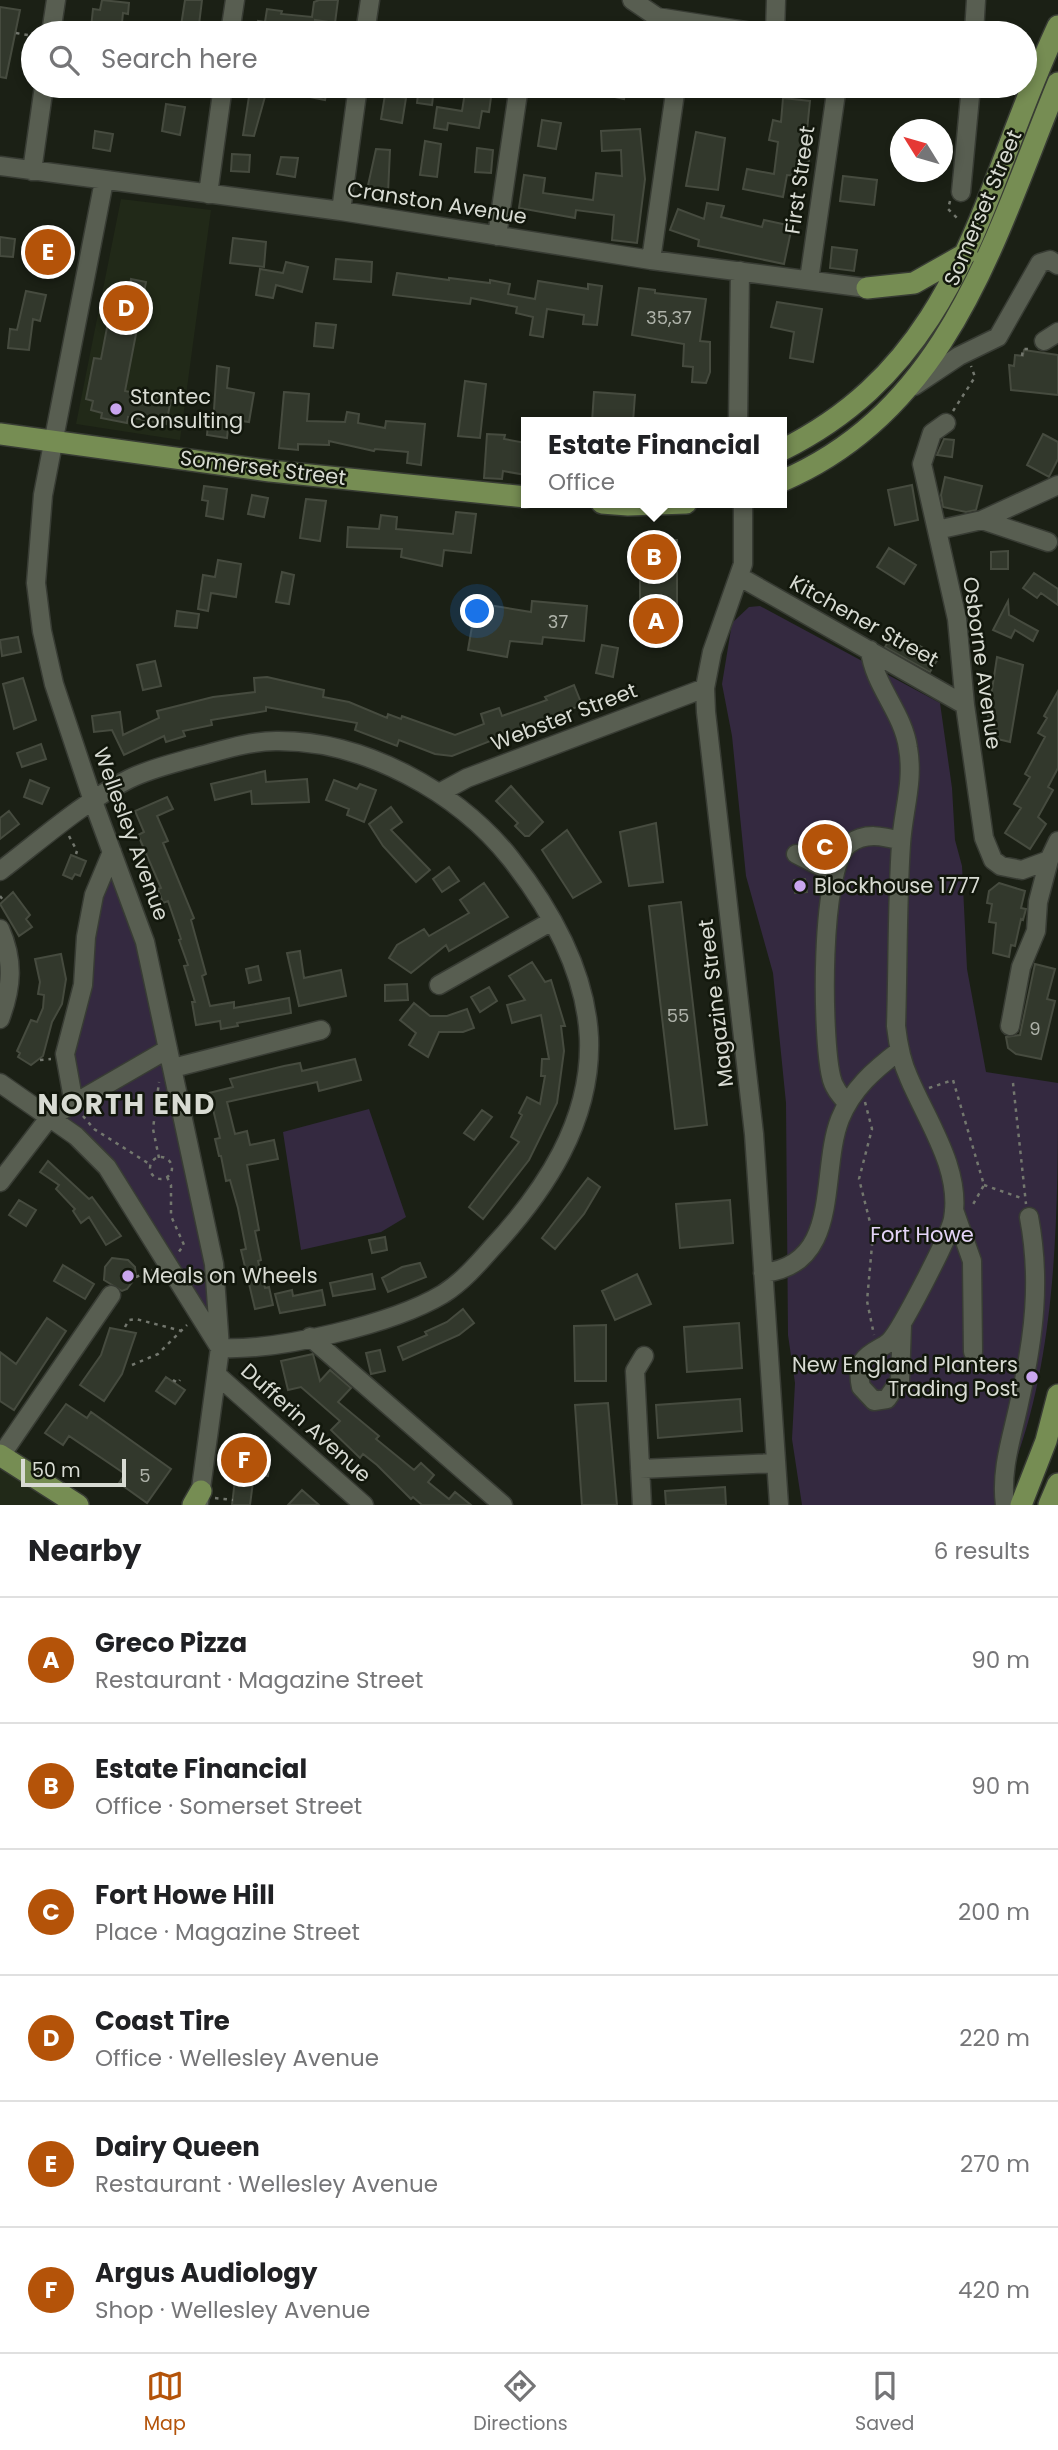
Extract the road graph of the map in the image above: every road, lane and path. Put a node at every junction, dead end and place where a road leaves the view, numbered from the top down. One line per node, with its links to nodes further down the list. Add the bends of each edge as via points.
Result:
1 (56, 0): 7 (street)
2 (235, 0): 8 (street)
3 (370, 0): 9 (street)
4 (632, 0): 10 (street)
5 (776, 0): 11 (street)
6 (976, 0): 12 (street)
7 (53, 21)
8 (232, 21)
9 (367, 21)
10 (667, 21)
11 (775, 21)
12 (975, 21)
13 (1058, 26): 16 (main road, Somerset Street)
14 (16, 33): 15 (path)
15 (21, 34)
16 (1037, 79)
17 (1058, 83): 39 (main road, Somerset Street, via 989,257)
18 (42, 98): 27 (street)
19 (221, 98): 30 (street)
20 (356, 98): 31 (street)
21 (517, 98): 32 (street)
22 (674, 98): 34 (street)
23 (835, 98): 37 (street, First Street)
24 (970, 98): 29 (street)
25 (1030, 98): 33 (main road, Somerset Street)
26 (0, 166): 27 (street, Cranston Avenue)
27 (32, 171): 28 (street, Cranston Avenue)
28 (104, 181): 30 (street, Cranston Avenue); 47 (street, Wellesley Avenue)
29 (961, 191): 33 (path, via 953,189 948,209)
30 (208, 194): 31 (street, Cranston Avenue)
31 (341, 211): 32 (street, Cranston Avenue)
32 (497, 236): 34 (street, Cranston Avenue)
33 (972, 244): 38 (main road, via 914,283); 48 (main road, Somerset Street, via 935,313 878,382 819,429)
34 (651, 260): 36 (street, Cranston Avenue)
35 (1058, 265): 41 (street, via 1040,263 1004,332)
36 (740, 271): 37 (street, Cranston Avenue); 44 (street)
37 (808, 280): 38 (street, Cranston Avenue)
38 (867, 288)
39 (953, 327): 41 (street); 43 (main road, Somerset Street)
40 (1044, 341): 42 (path, via 1023,349)
41 (976, 347): 43 (street)
42 (1022, 356)
43 (900, 397): 49 (main road, Somerset Street, via 834,453)
44 (738, 417)
45 (946, 423): 54 (street, Osborne Avenue, via 932,433 922,464)
46 (0, 434): 47 (main road, Somerset Street)
47 (54, 440): 51 (main road, Somerset Street, via 270,471); 61 (street, Wellesley Avenue, via 39,530 38,610 54,684)
48 (787, 447)
49 (787, 479)
50 (1058, 485): 53 (street)
51 (521, 496)
52 (743, 508): 56 (street, Magazine Street)
53 (982, 520): 54 (street); 55 (street)
54 (937, 530): 59 (street, Osborne Avenue, via 957,619)
55 (1048, 541)
56 (740, 578): 57 (street, Kitchener Street); 58 (street, Magazine Street, via 716,637)
57 (870, 650): 59 (street, Kitchener Street); 63 (street, via 872,668 908,746 911,780)
58 (705, 688): 60 (street, Webster Street); 95 (street, Magazine Street, via 754,1134)
59 (965, 705): 68 (street, Osborne Avenue, via 987,850 1001,866 1021,870)
60 (441, 792): 61 (street, via 352,754 303,742 275,741 154,769); 71 (street, via 500,845)
61 (93, 801): 62 (street); 65 (street, Wellesley Avenue)
62 (62, 824): 66 (path); 69 (street)
63 (901, 841): 70 (street, via 881,836 856,840 842,852); 78 (street)
64 (1058, 841): 68 (street)
65 (112, 852): 77 (street, Wellesley Avenue, via 145,942); 84 (street, via 94,895 83,985 65,1055)
66 (76, 854)
67 (796, 854): 70 (street)
68 (1049, 860): 75 (street, via 1036,931 1021,967)
69 (0, 871)
70 (833, 873): 83 (street, via 826,1038 831,1078)
71 (552, 920): 73 (street); 101 (street, via 578,976 589,1041 579,1110 551,1175 498,1242 447,1291 383,1320)
72 (0, 929): 74 (street, via 12,973)
73 (439, 985)
74 (0, 1019)
75 (1010, 1026)
76 (321, 1030): 79 (street)
77 (168, 1049): 79 (street, Wellesley Avenue); 84 (street)
78 (899, 1051): 82 (street); 83 (street)
79 (173, 1068): 86 (path, via 156,1089 153,1132); 102 (street, Wellesley Avenue, via 214,1264)
80 (0, 1083): 85 (street)
81 (1013, 1083): 91 (path)
82 (916, 1092): 90 (path, via 953,1080); 92 (street, via 941,1146)
83 (851, 1097): 95 (street, via 831,1149 826,1209 814,1240 791,1267); 103 (path, via 867,1104 872,1129 859,1179 873,1234 867,1301)
84 (74, 1104): 85 (street); 87 (path, via 94,1129)
85 (49, 1118): 89 (street); 94 (street, via 76,1136 107,1167)
86 (159, 1158): 87 (path); 88 (path, via 171,1164)
87 (151, 1165): 88 (path, via 156,1178)
88 (167, 1177): 94 (path, via 171,1214 184,1245)
89 (0, 1182)
90 (984, 1185): 91 (path); 92 (path, via 972,1208)
91 (1025, 1199): 93 (path)
92 (954, 1210): 98 (street, via 943,1246); 104 (street, via 972,1261)
93 (1029, 1217): 121 (street, via 1037,1258 1036,1322 1008,1451)
94 (167, 1261): 97 (street)
95 (764, 1273): 112 (street, Magazine Street)
96 (111, 1295): 111 (street)
97 (199, 1313): 100 (path); 102 (street)
98 (902, 1325): 103 (street); 103 (street, via 900,1380 883,1402 865,1395 859,1379 863,1360)
99 (125, 1327): 100 (path, via 136,1319)
100 (182, 1331): 106 (path, via 158,1354)
101 (310, 1337): 102 (street, via 249,1349); 118 (street)
102 (220, 1348): 107 (street, Wellesley Avenue)
103 (879, 1348)
104 (973, 1352)
105 (644, 1356): 113 (street, via 635,1371)
106 (132, 1365)
107 (217, 1375): 115 (street, Wellesley Avenue); 117 (street, Dufferin Avenue)
108 (173, 1380): 109 (path)
109 (180, 1380)
110 (1058, 1395): 122 (main road)
111 (0, 1456): 116 (main road)
112 (776, 1463): 113 (street); 120 (street, Magazine Street)
113 (640, 1469): 119 (street)
114 (1058, 1484): 123 (main road)
115 (197, 1500)
116 (78, 1505)
117 (364, 1505)
118 (503, 1505)
119 (642, 1505)
120 (779, 1505)
121 (1004, 1505)
122 (1021, 1505)
123 (1049, 1505)

